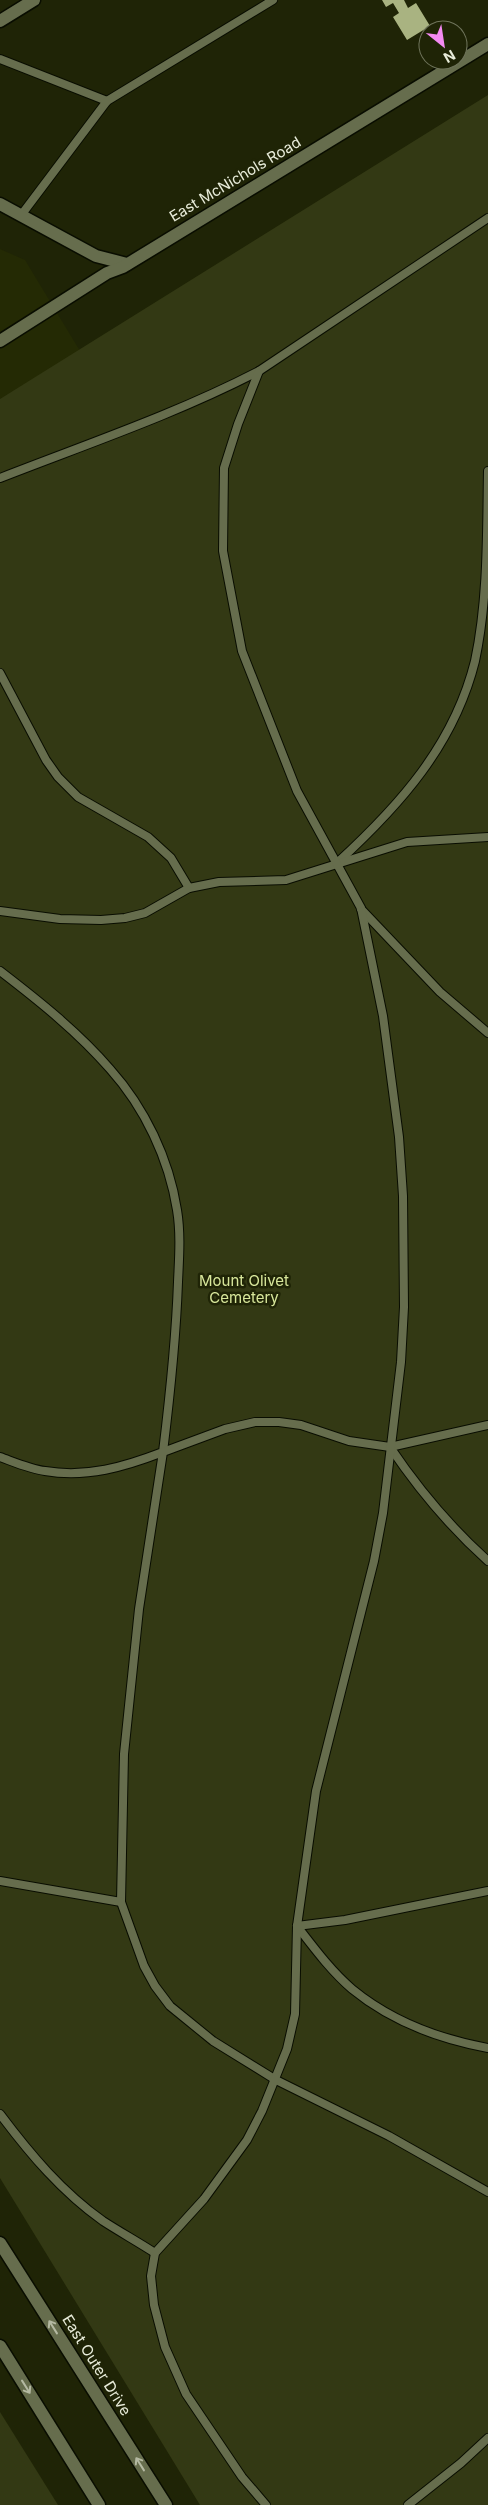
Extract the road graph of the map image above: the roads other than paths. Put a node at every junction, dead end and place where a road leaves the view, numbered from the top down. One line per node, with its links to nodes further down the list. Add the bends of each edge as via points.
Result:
1 (34, 0): 3 (street)
2 (273, 0): 6 (lane)
3 (0, 21)
4 (488, 44): 11 (street, East McNichols Road)
5 (0, 59): 6 (lane)
6 (107, 101): 8 (lane)
7 (0, 204): 10 (street)
8 (22, 214)
9 (488, 218): 14 (lane)
10 (96, 256): 11 (street); 12 (street)
11 (127, 264): 12 (street, East McNichols Road)
12 (101, 278): 13 (street, East McNichols Road)
13 (0, 341)
14 (259, 371): 16 (lane, via 225,389); 20 (lane, via 224,468 223,551 228,585 242,650 263,709 297,791)
15 (488, 471): 17 (lane)
16 (0, 478)
17 (487, 558): 20 (lane, via 477,652 454,721 419,778 379,824)
18 (0, 673): 21 (lane, via 58,777 78,797 148,837 171,858)
19 (488, 837): 20 (lane, via 407,842)
20 (336, 863): 21 (lane, via 286,880 219,882); 22 (lane)
21 (189, 888): 23 (lane, via 145,913 125,918 60,919)
22 (361, 908): 25 (lane, via 440,992); 27 (lane, via 383,1016 399,1137 403,1196 402,1362)
23 (0, 911)
24 (0, 971): 28 (lane, via 49,1009 110,1069 139,1108 169,1174 177,1212 179,1251 170,1399)
25 (488, 1033)
26 (488, 1425): 27 (lane)
27 (390, 1447): 28 (lane, via 349,1441 301,1426 255,1422 209,1434); 30 (lane, via 448,1524); 34 (lane, via 374,1561 316,1791)
28 (163, 1452): 29 (lane, via 112,1470 72,1473 43,1471); 33 (lane, via 127,1712)
29 (0, 1457)
30 (488, 1561)
31 (0, 1881): 33 (lane)
32 (488, 1891): 34 (lane, via 345,1920)
33 (121, 1902): 36 (lane, via 144,1966 170,2006 213,2041)
34 (297, 1926): 35 (lane, via 351,1988 390,2016 435,2034); 36 (lane, via 295,2014)
35 (488, 2048)
36 (276, 2080): 38 (lane, via 389,2136); 40 (lane, via 247,2140 204,2199)
37 (0, 2114): 40 (lane, via 48,2173 78,2202)
38 (488, 2192)
39 (0, 2243): 44 (street, East Outer Drive, one-way to 39)
40 (155, 2253): 45 (lane, via 151,2276 153,2295 165,2347 186,2394 242,2477)
41 (0, 2346): 43 (street, one-way to 43)
42 (488, 2438): 46 (lane)
43 (99, 2505)
44 (166, 2505)
45 (266, 2505)
46 (408, 2505)

